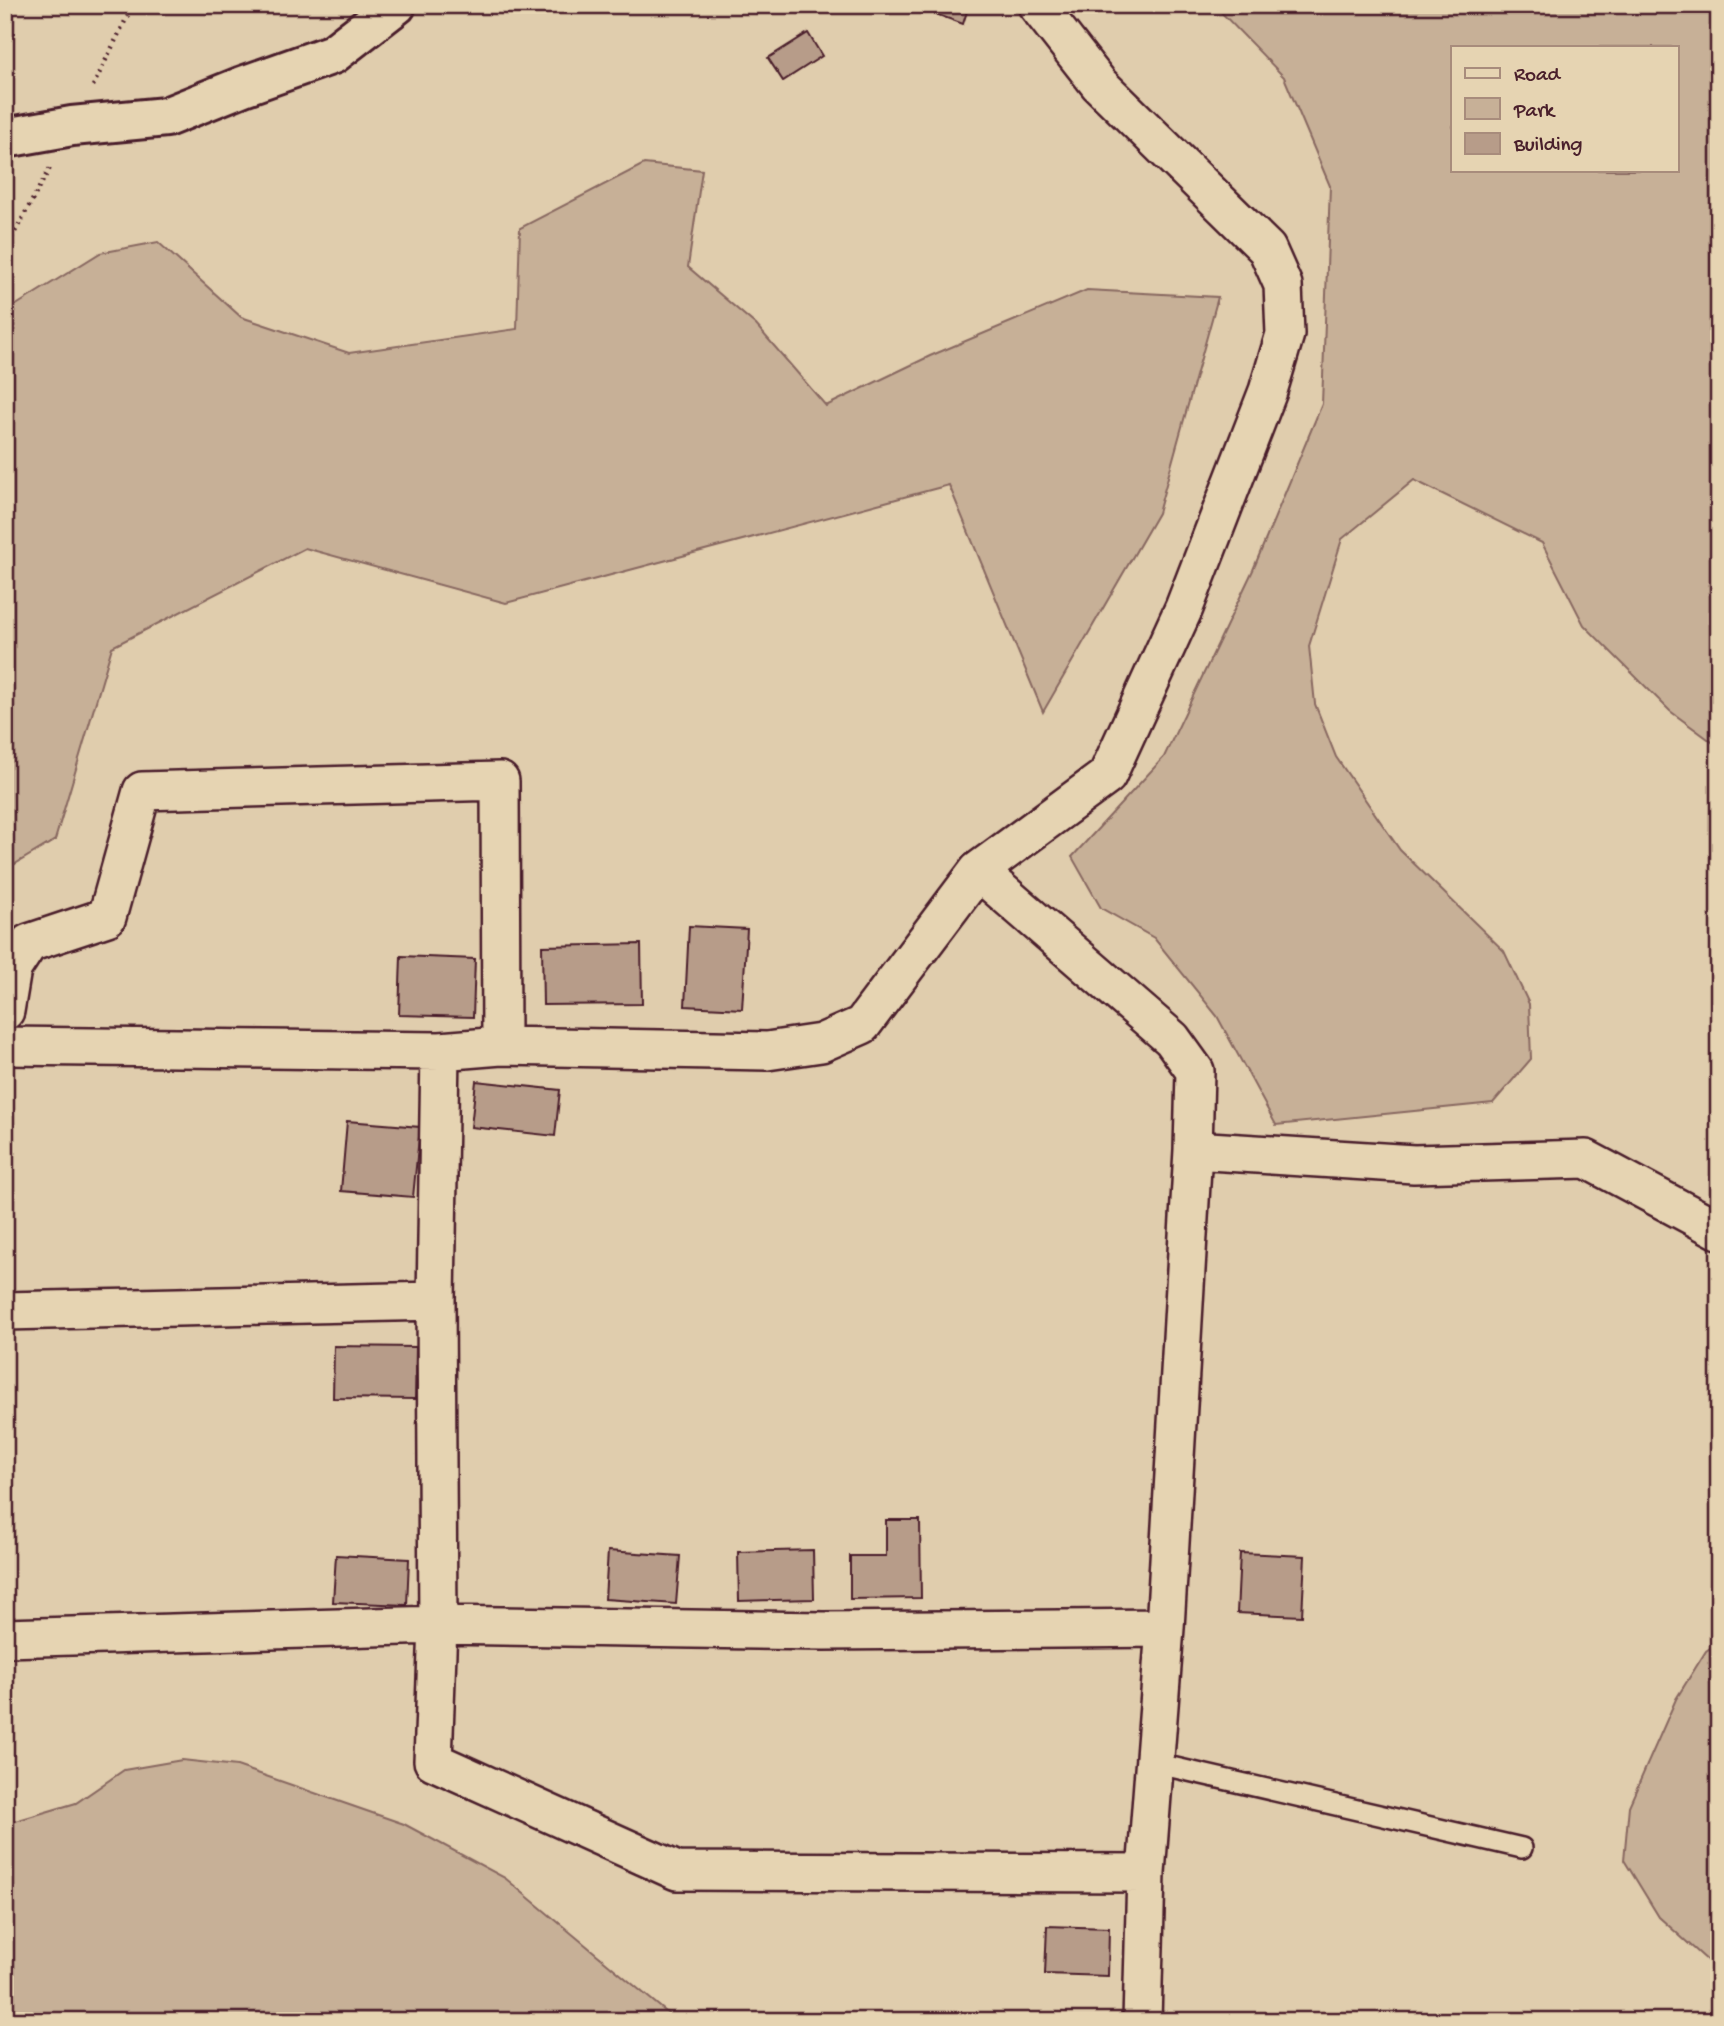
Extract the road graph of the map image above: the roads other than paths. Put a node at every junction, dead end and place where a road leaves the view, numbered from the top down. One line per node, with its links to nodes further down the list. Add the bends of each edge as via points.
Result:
1 (396, 5): 3 (street, via 333,54 166,117)
2 (1037, 5): 4 (street, via 1099,84 1267,249 1283,285 1285,334 1268,391 1184,608 1107,776)
3 (5, 138)
4 (978, 871): 7 (street, via 862,1024 821,1043 767,1051); 9 (street, via 1172,1040 1195,1071)
5 (5, 1011): 7 (street, via 12,969 29,943 107,917 142,790 500,781)
6 (5, 1046): 8 (street)
7 (501, 1046): 8 (street)
8 (440, 1051): 11 (street)
9 (1193, 1150): 10 (street, via 1414,1164 1586,1159); 14 (street)
10 (1719, 1230)
11 (436, 1301): 12 (street); 13 (street)
12 (5, 1311)
13 (438, 1625): 14 (street, via 824,1631); 15 (street); 18 (street, via 433,1761 677,1871)
14 (1165, 1628): 16 (street)
15 (5, 1638)
16 (1154, 1763): 17 (lane); 18 (street)
17 (1522, 1848)
18 (1146, 1873): 19 (street)
19 (1142, 2021)

